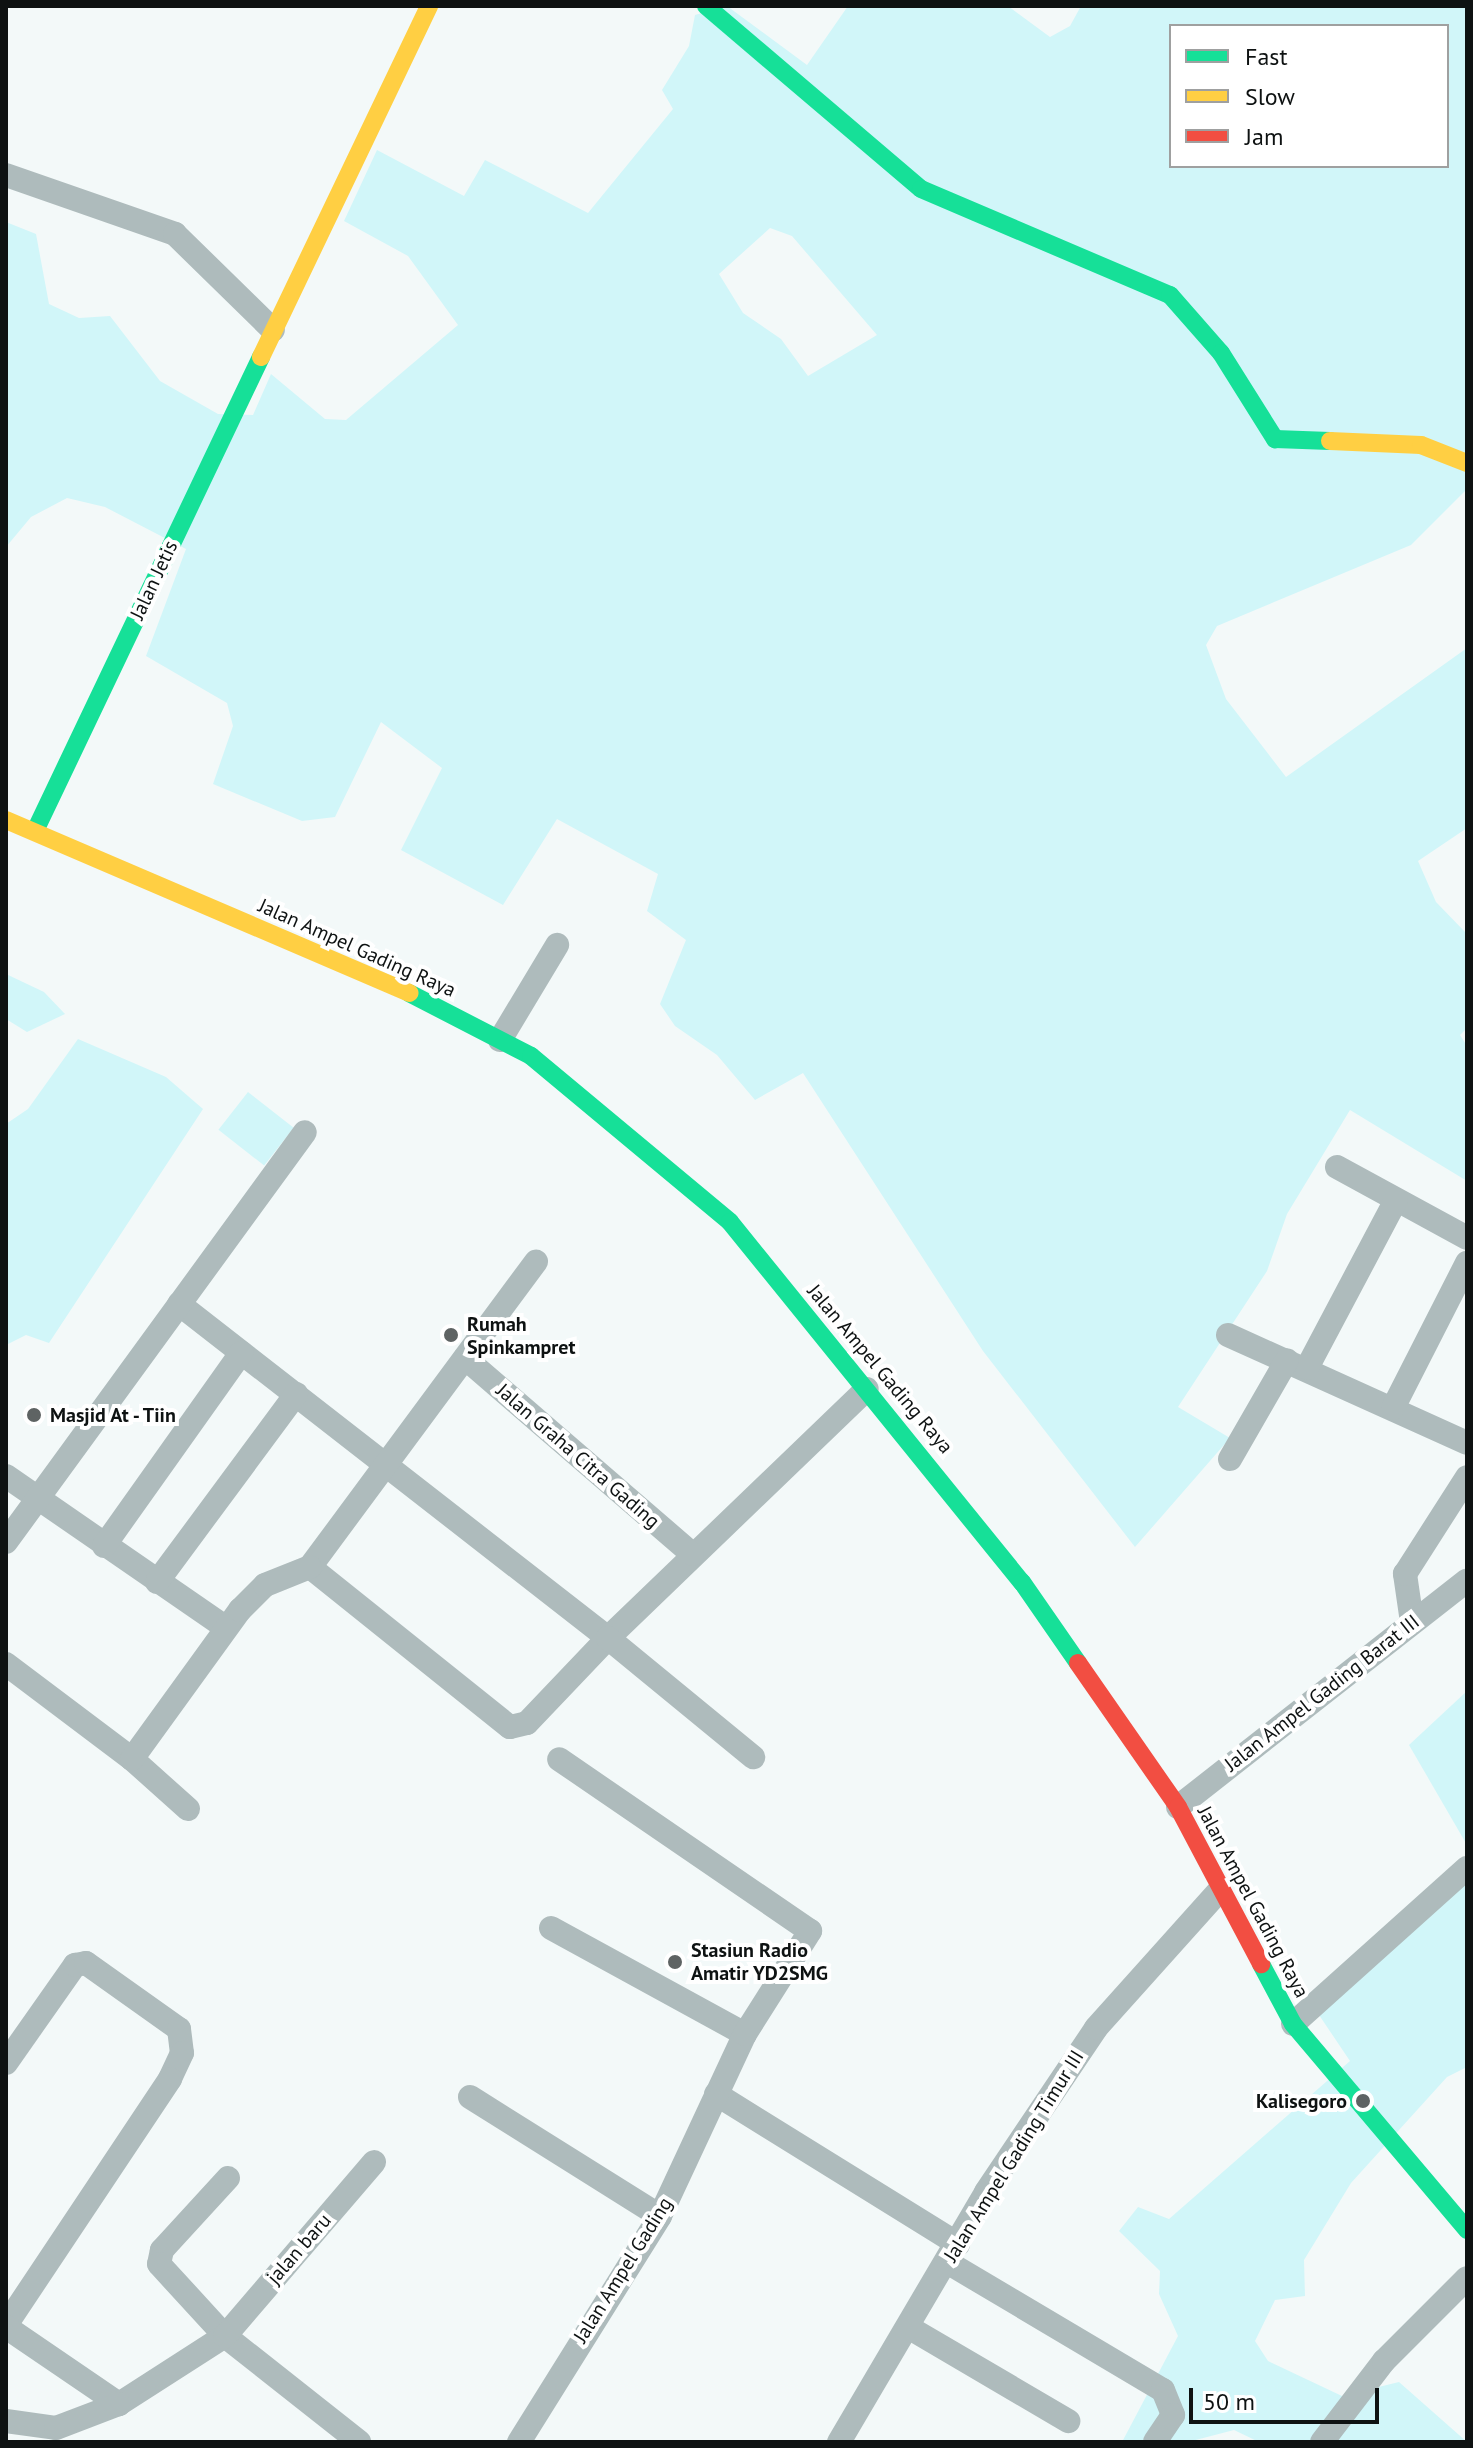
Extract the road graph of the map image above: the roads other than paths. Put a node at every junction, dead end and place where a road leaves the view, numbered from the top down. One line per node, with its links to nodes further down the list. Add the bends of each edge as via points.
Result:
1 (429, 6): 4 (main road, Jalan Jetis)
2 (706, 6): 5 (main road, via 921,189 1170,295 1221,353 1275,439 1421,445)
3 (6, 175): 4 (street, via 175,234)
4 (273, 330): 7 (main road, Jalan Jetis)
5 (1467, 463)
6 (6, 820): 7 (main road, Jalan Ampel Gading Raya)
7 (35, 831): 9 (main road, Jalan Ampel Gading Raya, via 420,998)
8 (557, 945): 9 (street)
9 (500, 1040): 21 (main road, Jalan Ampel Gading Raya, via 639,1140 730,1222)
10 (305, 1132): 16 (street)
11 (1337, 1167): 12 (street)
12 (1396, 1200): 13 (street); 20 (street)
13 (1467, 1238)
14 (536, 1262): 19 (street)
15 (1467, 1263): 23 (street)
16 (179, 1304): 18 (street); 29 (street)
17 (1228, 1335): 20 (street)
18 (241, 1353): 22 (street); 31 (street)
19 (465, 1358): 26 (street); 32 (street, Jalan Graha Citra Gading)
20 (1297, 1364): 23 (street); 25 (street)
21 (867, 1389): 32 (street); 43 (main road, Jalan Ampel Gading Raya, via 1022,1582)
22 (296, 1394): 26 (street); 35 (street)
23 (1393, 1408): 24 (street)
24 (1467, 1443)
25 (1230, 1459)
26 (385, 1466): 33 (street); 38 (street)
27 (6, 1476): 29 (street)
28 (1467, 1477): 36 (street, via 1405,1574)
29 (35, 1499): 30 (street); 31 (street)
30 (6, 1542)
31 (104, 1546): 35 (street)
32 (692, 1554): 38 (street)
33 (310, 1567): 38 (street, via 510,1727 527,1723); 41 (street, via 265,1585 240,1610)
34 (1467, 1580): 36 (street, Jalan Ampel Gading Barat III)
35 (157, 1582): 37 (street)
36 (1411, 1612): 43 (street, Jalan Ampel Gading Barat III)
37 (218, 1622)
38 (608, 1638): 40 (street)
39 (6, 1664): 41 (street)
40 (753, 1757)
41 (132, 1759): 44 (street)
42 (559, 1759): 49 (street, Jalan Ampel Gading, via 810,1931)
43 (1178, 1807): 46 (main road, Jalan Ampel Gading Raya)
44 (188, 1809)
45 (1467, 1868): 48 (street)
46 (1218, 1892): 48 (main road, Jalan Ampel Gading Raya); 57 (street, Jalan Ampel Gading Timur III, via 1096,2028)
47 (551, 1928): 49 (street)
48 (1293, 2024): 56 (main road, Jalan Ampel Gading Raya)
49 (745, 2034): 51 (street, Jalan Ampel Gading)
50 (6, 2063): 59 (street, via 75,1965 86,1963 179,2029 182,2053 170,2079)
51 (716, 2094): 55 (street, Jalan Ampel Gading); 57 (street)
52 (470, 2097): 55 (street)
53 (374, 2162): 61 (street, jalan baru)
54 (228, 2178): 61 (street, via 158,2256)
55 (660, 2216): 66 (street, Jalan Ampel Gading)
56 (1463, 2219)
57 (953, 2253): 60 (street, Jalan Ampel Gading Timur III); 68 (street, via 1163,2390 1173,2415)
58 (1467, 2278): 69 (street, via 1384,2361)
59 (6, 2326): 62 (street)
60 (908, 2327): 64 (street); 67 (street, Jalan Ampel Gading Timur III)
61 (225, 2336): 62 (street, jalan baru); 65 (street)
62 (119, 2404): 63 (street, jalan baru, via 56,2428)
63 (6, 2421)
64 (1068, 2421)
65 (359, 2442)
66 (519, 2442)
67 (839, 2442)
68 (1155, 2442)
69 (1322, 2442)

